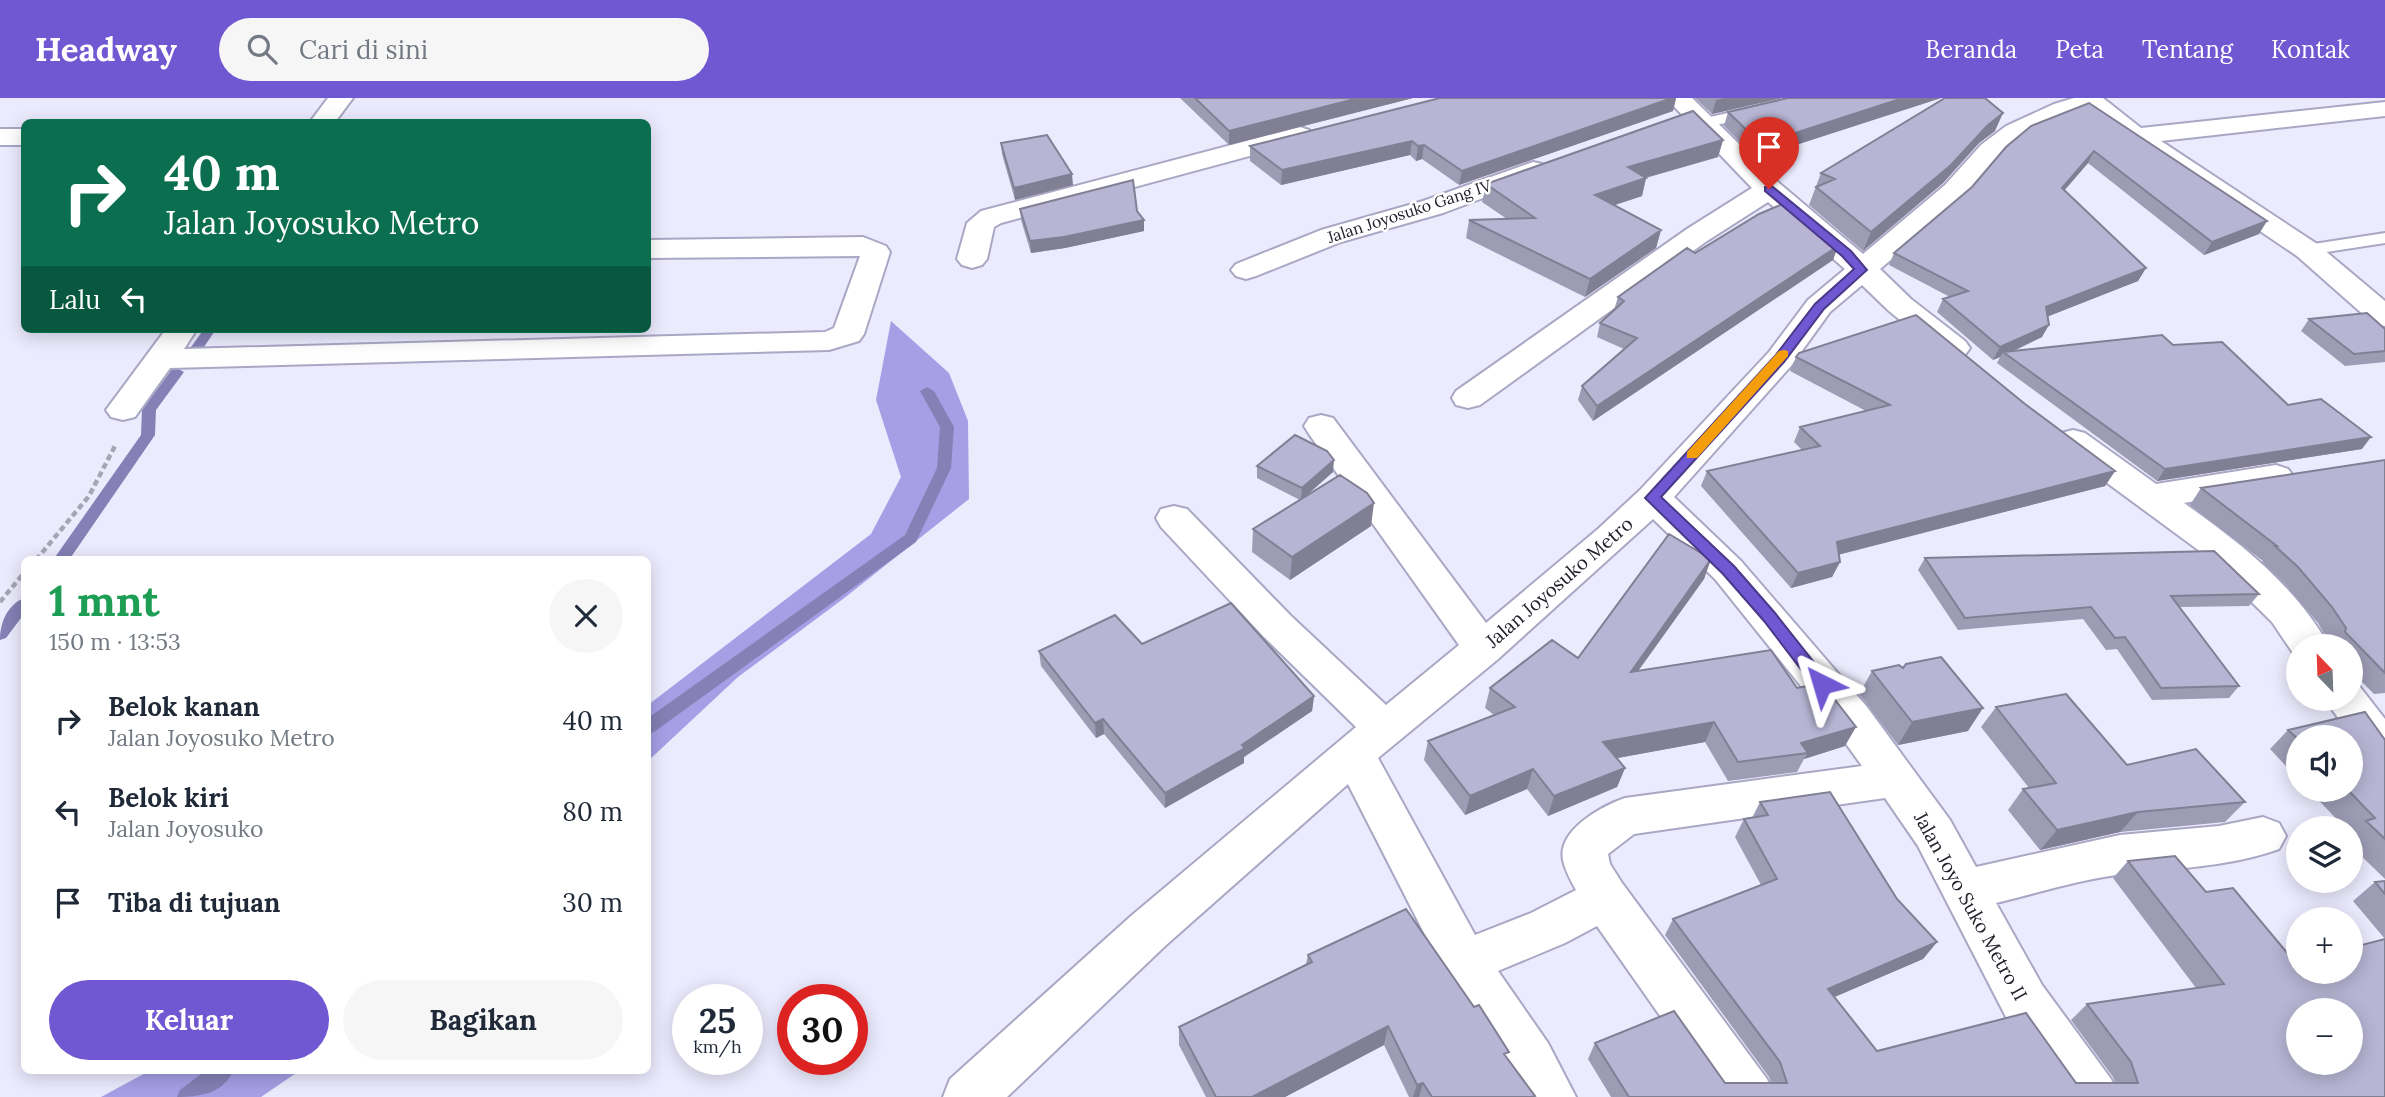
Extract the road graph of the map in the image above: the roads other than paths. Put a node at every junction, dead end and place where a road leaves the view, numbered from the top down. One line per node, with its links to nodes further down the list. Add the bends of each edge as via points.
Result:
1 (341, 98): 6 (street)
2 (1815, 98): 5 (lane)
3 (2089, 100): 8 (street); 18 (street, Jalan Joyosuko Metro, via 2007,125 1955,191)
4 (2385, 109): 8 (street)
5 (1686, 115): 12 (street)
6 (324, 119)
7 (1330, 128): 16 (street, via 991,217 981,223)
8 (2136, 136): 15 (street)
9 (0, 137): 10 (street)
10 (21, 137)
11 (1551, 164): 17 (street, Jalan Joyosuko Gang IV, via 1433,207 1331,236)
12 (1769, 189): 18 (street); 23 (street)
13 (2385, 238): 15 (lane)
14 (651, 249): 21 (street, via 863,246 876,252 848,334 829,341)
15 (2307, 250): 19 (street)
16 (972, 259)
17 (1246, 270)
18 (1861, 270): 22 (street); 29 (street, Jalan Joyosuko Metro, via 1819,306 1780,359)
19 (2385, 317)
20 (180, 333): 21 (street)
21 (160, 359): 24 (street)
22 (1980, 370)
23 (1468, 398)
24 (123, 410)
25 (2044, 420): 28 (street)
26 (1321, 426): 32 (street)
27 (2305, 472): 28 (street)
28 (2147, 497): 31 (street, via 2214,543 2286,612)
29 (1653, 498): 32 (street, Jalan Joyosuko Metro); 36 (street, Jalan Joyo Suko Metro II, via 1770,617)
30 (1174, 518): 34 (street, via 1278,626)
31 (2301, 634)
32 (1483, 649): 34 (street, Jalan Joyosuko Metro)
33 (2355, 711): 35 (street)
34 (1369, 741): 40 (street); 41 (street, Jalan Joyosuko Metro, via 1148,931)
35 (2385, 751)
36 (1896, 779): 38 (street, Jalan Joyo Suko Metro II); 39 (street, via 1625,817 1592,839 1583,851)
37 (2263, 836): 38 (street, via 2120,855)
38 (1966, 890): 44 (street, Jalan Joyo Suko Metro II, via 2024,1001)
39 (1605, 898): 40 (street, via 1548,928); 43 (street)
40 (1464, 961): 42 (street)
41 (969, 1097)
42 (1550, 1097)
43 (1748, 1097)
44 (2092, 1097)

